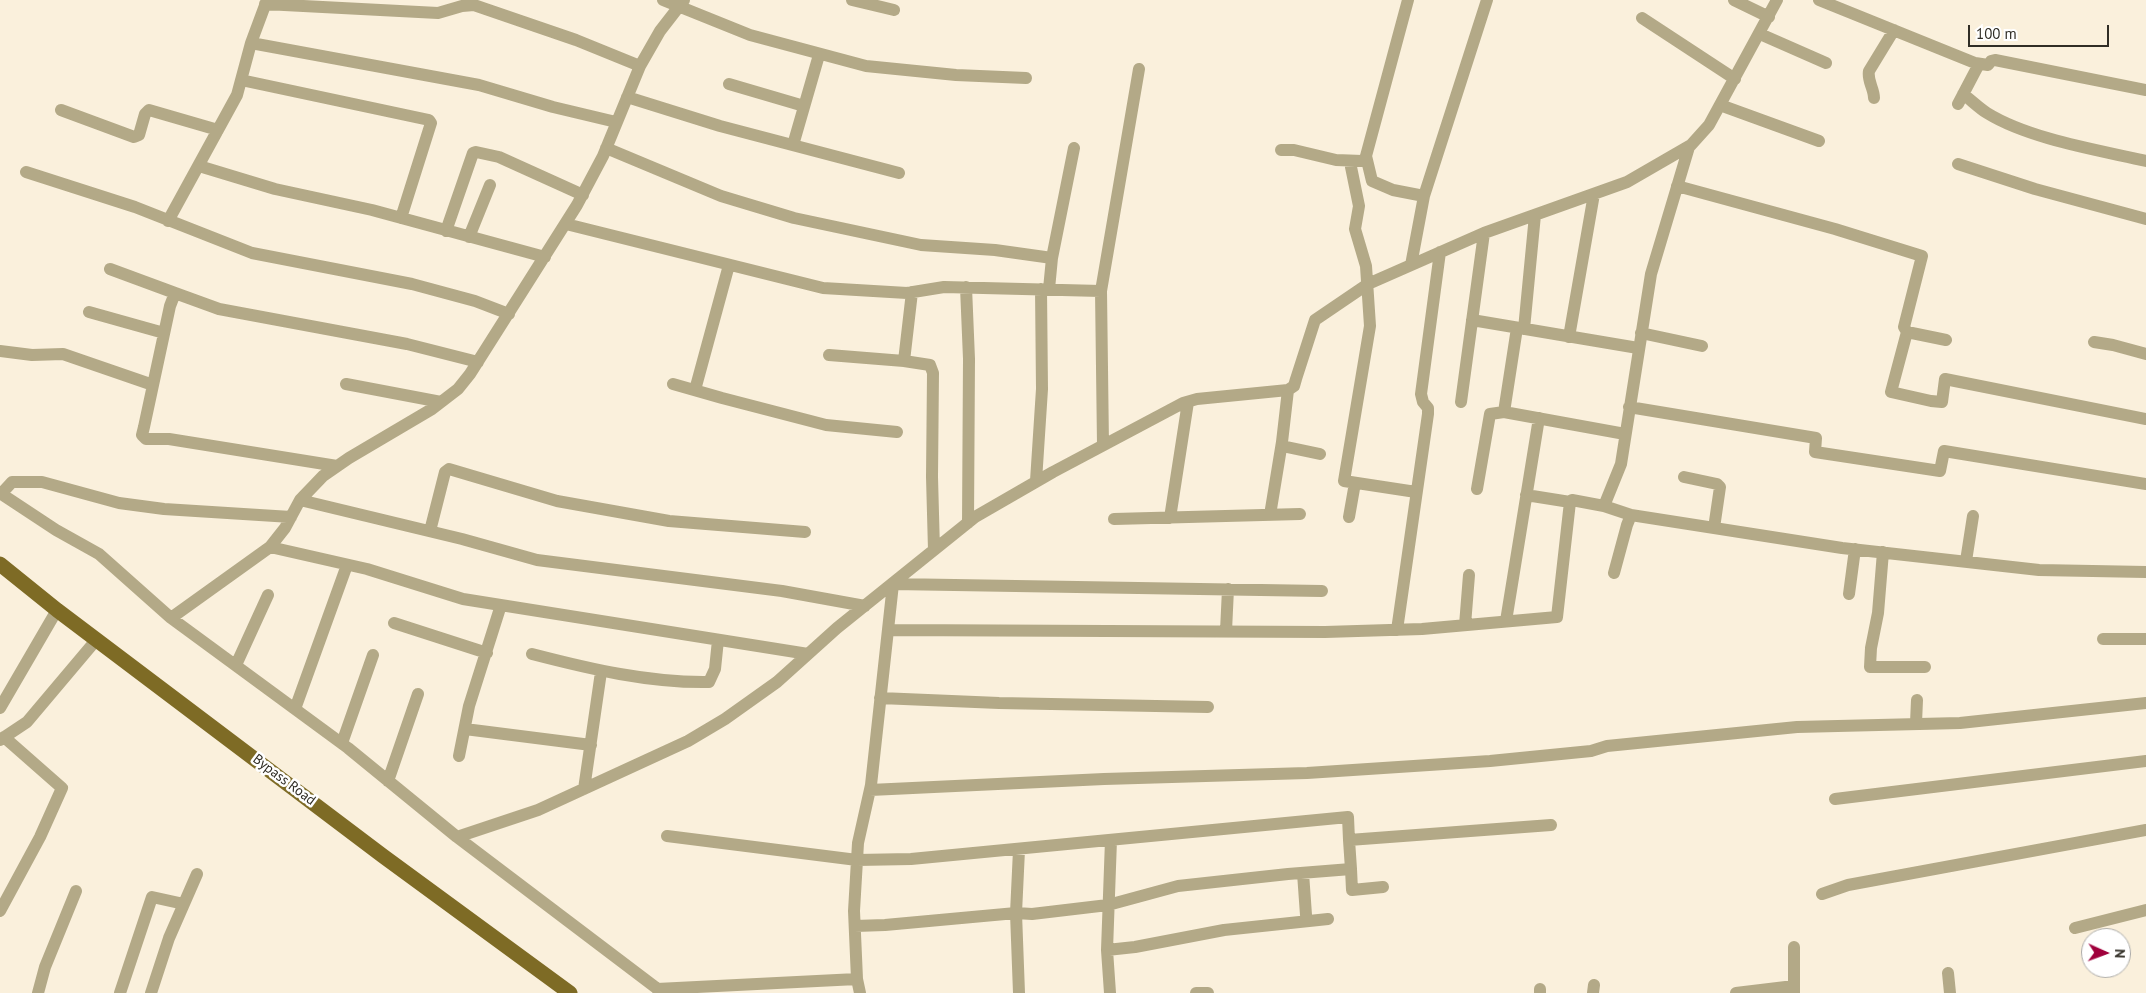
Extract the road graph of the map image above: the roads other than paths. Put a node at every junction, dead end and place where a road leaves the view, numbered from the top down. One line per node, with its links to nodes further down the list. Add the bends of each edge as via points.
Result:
1 (663, 0): 9 (street)
2 (852, 0): 10 (street)
3 (1408, 0): 40 (street)
4 (1487, 0): 50 (street)
5 (1734, 0): 11 (street)
6 (1777, 0): 11 (street)
7 (1819, 0): 13 (street)
8 (266, 2): 15 (street); 19 (street, via 438,12 474,5)
9 (682, 3): 16 (street, via 750,35); 19 (street, via 660,31)
10 (894, 10)
11 (1769, 16): 14 (street)
12 (1642, 18): 22 (street)
13 (1894, 30): 18 (street); 27 (street, via 1869,71)
14 (1760, 34): 17 (street); 22 (street)
15 (251, 43): 23 (street); 31 (street, via 478,85)
16 (819, 55): 21 (street, via 866,66); 29 (street)
17 (1826, 63)
18 (1979, 64): 25 (street, via 1988,65 1995,60); 39 (street, via 1960,99 2021,130)
19 (640, 66): 26 (street)
20 (1139, 69): 68 (street)
21 (1026, 78)
22 (1735, 79): 28 (street)
23 (241, 80): 32 (street, via 237,95); 52 (street, via 429,120 431,123)
24 (729, 84): 29 (street)
25 (2146, 90)
26 (627, 97): 31 (street); 34 (street)
27 (1874, 98)
28 (1720, 105): 33 (street); 35 (street, via 1710,124)
29 (804, 106): 34 (street)
30 (61, 110): 32 (street, via 134,137 139,135 149,110)
31 (616, 122): 36 (street)
32 (218, 130): 42 (street)
33 (1819, 140)
34 (793, 145): 45 (street)
35 (1689, 147): 47 (street); 48 (street, via 1627,182)
36 (606, 148): 49 (street); 61 (street, via 721,196 794,218 921,246 995,250)
37 (1074, 148): 61 (street)
38 (1280, 150): 40 (street, via 1336,160)
39 (2146, 160)
40 (1367, 161): 50 (street, via 1372,181 1393,190)
41 (1958, 164): 53 (street)
42 (199, 166): 52 (street, via 275,189); 54 (street)
43 (1352, 167): 65 (street, via 1359,206 1355,229)
44 (26, 172): 54 (street, via 86,190)
45 (899, 173)
46 (490, 185): 58 (street)
47 (1677, 186): 75 (street, via 1922,256 1904,327); 77 (street, via 1651,274)
48 (1594, 194): 51 (street); 78 (street)
49 (583, 195): 55 (street); 56 (street, via 499,157 476,152)
50 (1424, 196): 63 (street)
51 (1535, 215): 57 (street); 74 (street)
52 (401, 218): 56 (street)
53 (2146, 219)
54 (168, 221): 72 (street, via 252,252 412,284)
55 (566, 224): 60 (street); 62 (street)
56 (446, 231): 58 (street)
57 (1484, 233): 59 (street); 73 (street)
58 (469, 237): 60 (street)
59 (1440, 252): 63 (street); 111 (street, via 1421,394 1428,414)
60 (545, 257): 72 (street)
61 (1052, 258): 67 (street)
62 (729, 265): 69 (street, via 823,288); 91 (street)
63 (1411, 265): 65 (street)
64 (110, 269): 70 (street)
65 (1368, 284): 92 (street, via 1315,320 1294,386); 108 (street, via 1370,326 1344,481)
66 (966, 287): 67 (street); 69 (street); 125 (street)
67 (1045, 289): 68 (street); 107 (street)
68 (1101, 291): 102 (street)
69 (912, 292): 86 (street)
70 (175, 294): 76 (street); 87 (street, via 220,309 407,344)
71 (89, 312): 76 (street)
72 (509, 314): 87 (street)
73 (1472, 320): 74 (street); 95 (street)
74 (1521, 328): 78 (street); 97 (street)
75 (1907, 332): 79 (street); 99 (street, via 1891,392 1942,402 1945,379)
76 (164, 333): 90 (street)
77 (1641, 333): 81 (street); 82 (street)
78 (1569, 337): 82 (street)
79 (1946, 340)
80 (2094, 342): 84 (street)
81 (1702, 346)
82 (1638, 348): 96 (street)
83 (0, 351): 90 (street, via 63,354)
84 (2146, 354)
85 (829, 356): 86 (street)
86 (904, 361): 131 (street, via 930,365 933,373)
87 (478, 362): 93 (street, via 458,389)
88 (346, 384): 93 (street)
89 (674, 384): 91 (street)
90 (153, 385): 105 (street, via 142,436 146,440 169,438)
91 (695, 390): 100 (street, via 826,425)
92 (1288, 390): 94 (street); 103 (street)
93 (441, 402): 105 (street)
94 (1188, 402): 102 (street); 123 (street)
95 (1461, 402)
96 (1629, 407): 101 (street); 109 (street, via 1816,438 1815,452 1904,466 1940,471 1944,451)
97 (1504, 412): 98 (street); 110 (street, via 1490,414)
98 (1539, 418): 101 (street); 113 (street)
99 (2146, 419)
100 (897, 432)
101 (1625, 434): 116 (street, via 1621,464)
102 (1103, 445): 107 (street)
103 (1282, 446): 104 (street); 118 (street)
104 (1320, 454)
105 (337, 466): 114 (street)
106 (1684, 477): 126 (street, via 1720,487)
107 (1036, 481): 125 (street)
108 (1355, 483): 111 (street); 122 (street)
109 (2146, 484)
110 (1477, 489)
111 (1416, 492): 152 (street)
112 (1, 493): 120 (street, via 12,482 42,482 118,504); 147 (street, via 99,554)
113 (1526, 495): 115 (street); 148 (street)
114 (300, 500): 120 (street); 127 (street)
115 (1570, 502): 116 (street); 148 (street, via 1556,618)
116 (1604, 506): 119 (street)
117 (1300, 514): 118 (street)
118 (1270, 515): 123 (street)
119 (1631, 515): 126 (street); 137 (street)
120 (291, 516): 129 (street)
121 (1973, 516): 133 (street)
122 (1349, 517)
123 (1170, 518): 124 (street)
124 (1114, 519)
125 (968, 522): 131 (street)
126 (1714, 528): 130 (street)
127 (430, 531): 128 (street, via 445,472 449,469 558,502 660,520); 145 (street, via 537,560 782,591)
128 (805, 532)
129 (270, 547): 135 (street); 147 (street)
130 (1855, 549): 132 (street); 142 (street)
131 (934, 550): 139 (street)
132 (1883, 552): 133 (street); 163 (street, via 1870,667)
133 (1966, 561): 136 (street, via 2039,570)
134 (0, 564): 146 (main road, Bypass Road)
135 (347, 565): 144 (street, via 437,592); 171 (street)
136 (2146, 572)
137 (1614, 573)
138 (1469, 575): 150 (street)
139 (893, 584): 140 (street); 145 (street); 151 (street)
140 (1228, 589): 141 (street); 153 (street)
141 (1322, 591)
142 (1850, 594)
143 (268, 595): 162 (street)
144 (501, 605): 157 (street); 158 (street)
145 (866, 606): 160 (street)
146 (57, 610): 156 (main road, Bypass Road); 170 (street)
147 (171, 618): 162 (street)
148 (1506, 622): 150 (street)
149 (394, 623): 158 (street)
150 (1465, 625): 152 (street)
151 (889, 630): 153 (street); 166 (street)
152 (1397, 630): 153 (street)
153 (1226, 631)
154 (2103, 639): 155 (street)
155 (2146, 639)
156 (97, 640): 174 (street, via 27,722); 215 (main road, Bypass Road)
157 (718, 640): 160 (street); 164 (street, via 710,682)
158 (487, 653): 173 (street, via 469,706)
159 (532, 654): 164 (street)
160 (808, 654): 180 (street, via 777,682 725,719 688,741)
161 (373, 655): 175 (street)
162 (236, 665): 171 (street)
163 (1925, 667)
164 (601, 672): 176 (street)
165 (418, 694): 179 (street)
166 (880, 698): 169 (street); 181 (street)
167 (1917, 700): 172 (street)
168 (2146, 703): 172 (street, via 1960,723)
169 (1208, 707)
170 (0, 708)
171 (295, 709): 175 (street)
172 (1916, 723): 181 (street, via 1797,728 1481,762 1307,773)
173 (465, 729): 176 (street); 177 (street)
174 (2, 738): 200 (street, via 62,788)
175 (342, 743): 179 (street)
176 (591, 745): 180 (street)
177 (459, 756)
178 (2146, 761): 182 (street)
179 (388, 780): 186 (street)
180 (584, 788): 186 (street, via 538,810)
181 (870, 790): 190 (street)
182 (1835, 799)
183 (1551, 825): 188 (street)
184 (2146, 830): 196 (street, via 1848,885)
185 (667, 836): 190 (street)
186 (457, 837): 211 (street)
187 (1111, 840): 188 (street, via 1348,817); 189 (street); 198 (street)
188 (1349, 840): 191 (street)
189 (1018, 850): 190 (street); 201 (street)
190 (857, 860): 204 (street)
191 (1351, 869): 192 (street); 194 (street, via 1352,890)
192 (1303, 872): 198 (street, via 1178,886); 202 (street)
193 (197, 874): 197 (street)
194 (1383, 887)
195 (76, 892): 212 (street, via 45,967)
196 (1822, 894)
197 (184, 904): 213 (street, via 152,896); 214 (street)
198 (1108, 905): 201 (street); 207 (street)
199 (2146, 910): 205 (street)
200 (0, 911)
201 (1016, 913): 204 (street); 217 (street)
202 (1306, 915)
203 (1328, 919): 207 (street, via 1224,930)
204 (855, 926): 209 (street)
205 (2075, 928)
206 (1794, 948): 210 (street)
207 (1107, 950): 218 (street)
208 (1948, 973): 222 (street)
209 (857, 979): 211 (street); 216 (street)
210 (1794, 990): 221 (street)
211 (660, 991)
212 (38, 993)
213 (120, 993)
214 (151, 993)
215 (570, 993)
216 (860, 993)
217 (1018, 993)
218 (1110, 993)
219 (1196, 993): 220 (street)
220 (1208, 993)
221 (1736, 993)
222 (1950, 993)

